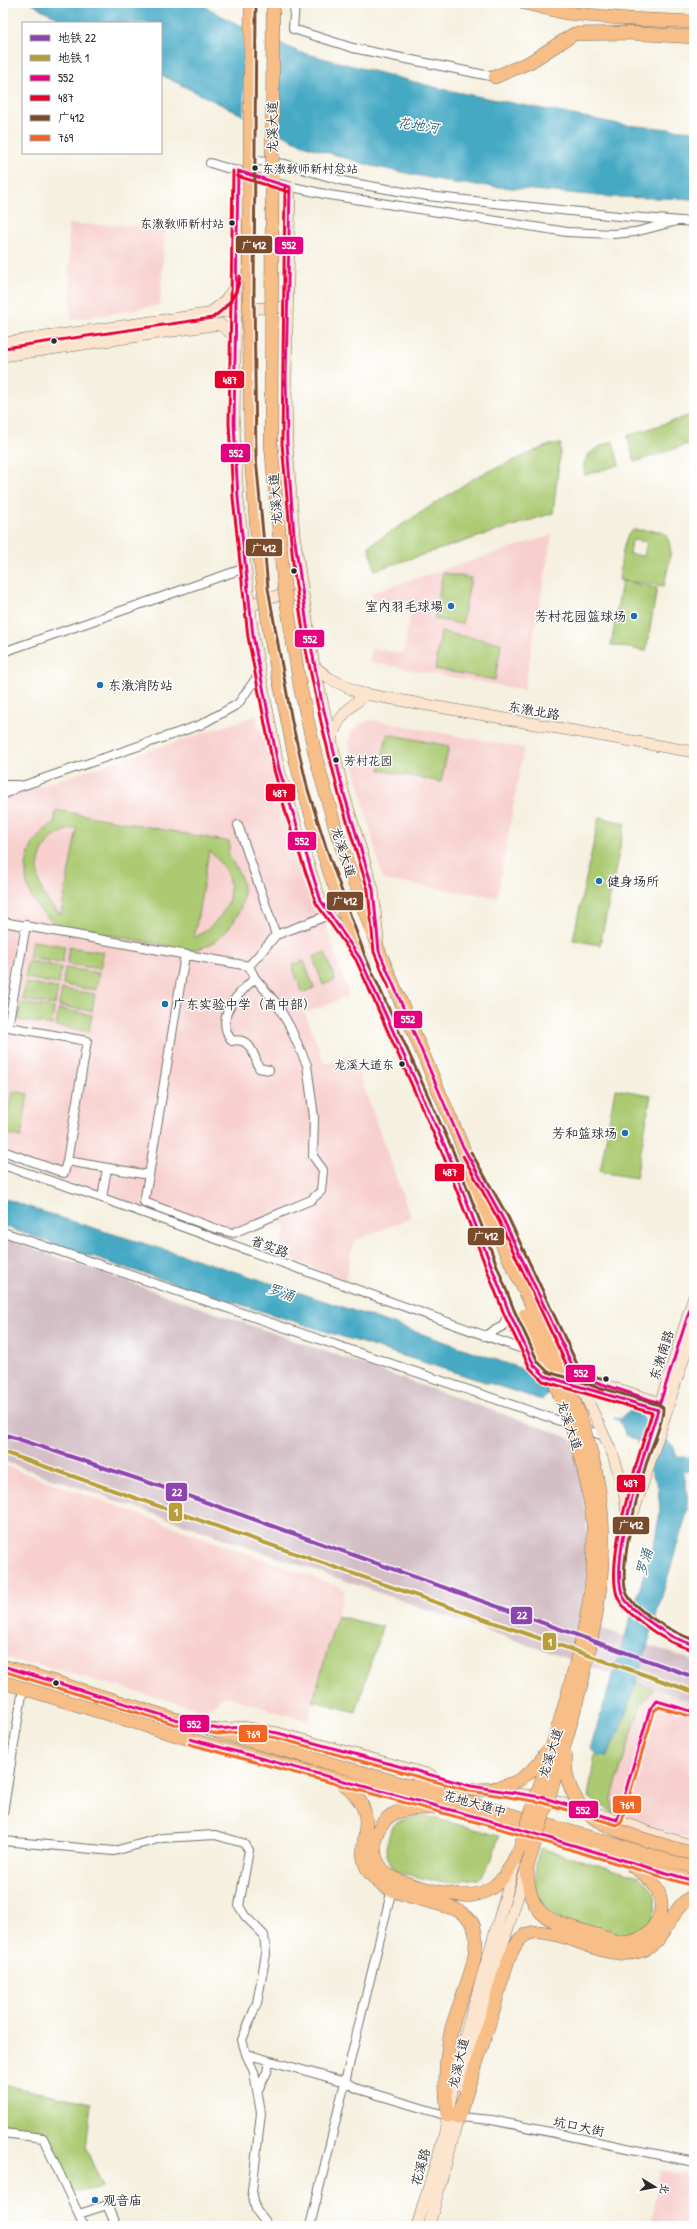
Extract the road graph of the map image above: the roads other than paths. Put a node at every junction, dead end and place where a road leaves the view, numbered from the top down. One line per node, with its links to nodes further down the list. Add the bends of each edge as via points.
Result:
1 (251, 3): 41 (main road, 龙溪大道, bridge, via 251,458 258,545 270,635 296,762 321,849)
2 (273, 3): 39 (main road, 龙溪大道, bridge, via 270,374 272,458 284,586 300,686 316,758 341,846)
3 (295, 3): 7 (street, via 293,29 353,48)
4 (525, 3): 5 (main road, via 566,13)
5 (694, 22)
6 (694, 38): 7 (main road, via 627,33 574,34 530,62)
7 (495, 77)
8 (258, 161): 12 (street, via 285,164 316,174 404,193)
9 (210, 163): 10 (street)
10 (238, 172): 11 (street); 14 (street)
11 (290, 187): 12 (street, via 375,203 572,233 635,232); 15 (street)
12 (677, 221): 13 (street)
13 (694, 222)
14 (235, 286): 16 (street); 17 (street, via 224,302)
15 (287, 307): 16 (street); 23 (street, via 289,480)
16 (235, 310): 17 (street); 18 (street); 19 (street)
17 (210, 313): 20 (street)
18 (199, 327): 19 (street, via 220,324); 21 (street)
19 (234, 336): 22 (street, via 235,458)
20 (3, 343)
21 (3, 356)
22 (245, 568): 24 (street); 25 (street)
23 (302, 597): 24 (street, via 265,599); 26 (street)
24 (249, 608): 27 (street)
25 (3, 652)
26 (314, 666): 28 (street, 东漖北路, via 345,687); 29 (street)
27 (259, 674): 32 (street, via 238,704 200,725); 35 (street, via 292,815 315,886)
28 (368, 694): 29 (street, via 344,714 333,730); 30 (street, 东漖北路)
29 (331, 741): 39 (street, via 373,889)
30 (694, 752)
31 (3, 785): 32 (street)
32 (24, 785): 33 (street)
33 (3, 795)
34 (238, 825): 38 (street)
35 (329, 915): 38 (street); 41 (street)
36 (3, 922): 37 (street)
37 (26, 925): 40 (street); 44 (street)
38 (276, 935): 42 (street)
39 (379, 952): 46 (main road, 龙溪大道)
40 (185, 955): 42 (street); 52 (street)
41 (360, 958): 48 (main road, 龙溪大道)
42 (249, 966): 43 (street)
43 (255, 978): 45 (street, via 231,1002 225,1025 232,1041 244,1041 250,1046 259,1068); 52 (street, via 277,1004 307,1065 314,1117 313,1156 323,1170 322,1191 311,1200 233,1233 144,1202)
44 (5, 1026): 49 (street, via 88,1041)
45 (269, 1070)
46 (461, 1143): 55 (main road, 龙溪大道); 61 (street, via 503,1219)
47 (3, 1151): 49 (street, via 64,1173)
48 (448, 1153): 55 (main road, 龙溪大道); 57 (street)
49 (66, 1161): 51 (street)
50 (3, 1165): 53 (street, 省实路)
51 (107, 1168): 52 (street); 53 (street)
52 (149, 1175)
53 (102, 1198): 59 (street, 省实路)
54 (3, 1232): 64 (street)
55 (492, 1233): 72 (main road, 龙溪大道, bridge, via 568,1388 587,1437 597,1479 603,1532 601,1591 596,1622)
56 (694, 1296): 63 (street, 东漖南路)
57 (509, 1312): 59 (street, via 503,1326); 60 (street)
58 (694, 1326): 63 (street, 东漖南路)
59 (484, 1336): 60 (street, 省实路)
60 (529, 1354): 61 (street, via 540,1365 552,1369 564,1370); 62 (street, via 534,1365 544,1376)
61 (573, 1367): 62 (street); 63 (street, via 587,1379)
62 (581, 1387): 63 (street); 64 (street)
63 (662, 1407): 65 (street, 东漖南路, via 654,1421); 65 (street, 东漖南路, via 661,1430)
64 (604, 1436): 66 (street, via 621,1478)
65 (643, 1472): 66 (street, 东漖南路)
66 (628, 1523): 67 (street, via 621,1560 620,1586 623,1597 672,1637)
67 (694, 1645)
68 (3, 1666): 71 (main road, 花地大道中)
69 (3, 1682): 70 (main road, 花地大道中)
70 (23, 1688): 74 (main road, 花地大道中, via 198,1742); 76 (street)
71 (178, 1720): 73 (main road); 83 (main road, 花地大道中)
72 (564, 1728): 73 (main road, bridge, via 533,1769 515,1782 483,1791 457,1788 304,1748); 79 (main road, 龙溪大道, bridge); 80 (main road, bridge, via 566,1772 570,1788 584,1810 595,1819 618,1830); 82 (main road, 龙溪大道, bridge)
73 (218, 1729): 78 (street, via 243,1727 278,1733 471,1786 542,1797)
74 (337, 1778): 75 (main road, 花地大道中); 85 (main road, via 364,1808 366,1820 363,1855 368,1870 374,1879)
75 (442, 1808): 79 (main road, via 401,1811 391,1816 377,1830 374,1849 380,1867 387,1874 406,1883 466,1896 484,1892 499,1882); 81 (main road, 花地大道中)
76 (3, 1813)
77 (3, 1841): 88 (street, via 114,1851 162,1838 207,1835 243,1843 249,1850 239,1906 264,1935 266,1954 257,2002 242,2040)
78 (694, 1846)
79 (520, 1848): 87 (street, 龙溪大道)
80 (694, 1854)
81 (616, 1857): 82 (main road, via 637,1869 653,1883 661,1898 660,1915 654,1928 644,1937 628,1942 556,1923 535,1907 527,1887); 84 (main road, 花地大道中)
82 (527, 1867): 87 (street, 龙溪大道)
83 (694, 1867)
84 (694, 1881)
85 (392, 1889): 90 (street); 92 (main road, via 457,1910 466,1915 474,1925 474,1957 452,2029 446,2059 444,2082)
86 (693, 1896): 92 (main road, via 681,1905 662,1935 651,1946 628,1953 606,1951 548,1933 532,1933 521,1939 506,1969)
87 (484, 1989): 92 (street, 龙溪大道, via 457,2063)
88 (246, 2054): 89 (street, 坑口大街); 91 (street)
89 (269, 2061): 90 (street, 坑口大街); 91 (street, via 267,2072)
90 (345, 2082): 92 (street, 坑口大街, via 358,2089); 99 (street)
91 (258, 2090): 98 (street, via 261,2113 252,2191 256,2210)
92 (453, 2117): 94 (street, 坑口大街, via 492,2120); 100 (street, 花溪路); 101 (street, 花溪路)
93 (3, 2134): 95 (street, via 42,2138)
94 (694, 2162)
95 (79, 2214): 96 (street); 97 (street, via 107,2205)
96 (84, 2226)
97 (116, 2226)
98 (268, 2226)
99 (310, 2226)
100 (417, 2226)
101 (429, 2226)

